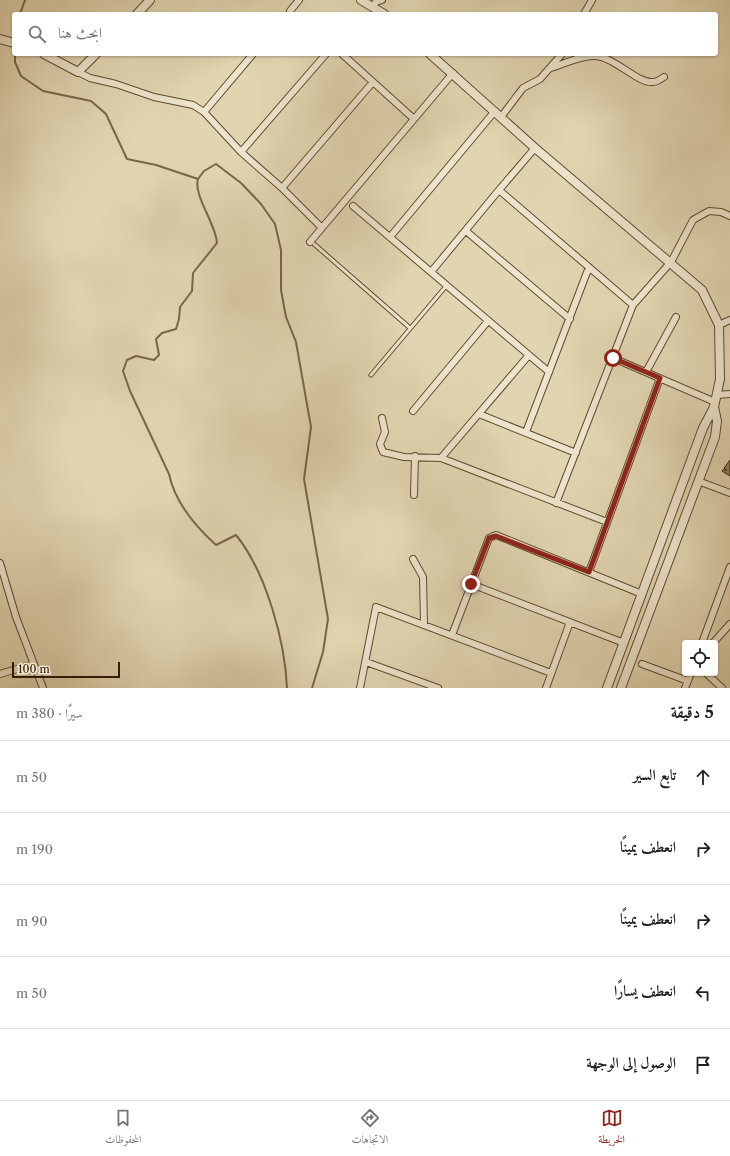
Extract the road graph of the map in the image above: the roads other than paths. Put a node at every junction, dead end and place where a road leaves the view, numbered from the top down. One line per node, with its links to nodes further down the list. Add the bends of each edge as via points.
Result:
1 (150, 0): 7 (street)
2 (299, 0): 8 (street)
3 (361, 0): 6 (street)
4 (382, 0): 6 (street)
5 (592, 0): 10 (street)
6 (373, 6): 9 (street)
7 (139, 12)
8 (291, 12)
9 (381, 12)
10 (585, 12)
11 (0, 39): 12 (street)
12 (12, 43)
13 (48, 56): 21 (street)
14 (94, 56): 21 (street)
15 (251, 56): 25 (street)
16 (324, 56): 29 (street)
17 (344, 56): 24 (street)
18 (432, 56): 22 (street)
19 (560, 56): 20 (street)
20 (551, 68): 23 (street, via 588,56 596,56 615,62 644,81 653,82); 26 (street, via 540,79 523,88)
21 (78, 72): 25 (street, via 154,97 193,105)
22 (453, 73): 26 (street); 27 (street)
23 (664, 77)
24 (373, 82): 27 (street); 30 (street)
25 (204, 112): 29 (street)
26 (498, 114): 28 (street); 36 (street)
27 (414, 120): 34 (street)
28 (535, 148): 31 (street); 38 (street)
29 (241, 152): 30 (street)
30 (282, 188): 34 (street)
31 (499, 190): 35 (street); 39 (street)
32 (353, 206): 36 (street)
33 (730, 216): 38 (street, via 709,211 694,220)
34 (322, 228): 37 (street)
35 (466, 231): 40 (street); 44 (street)
36 (390, 237): 40 (street)
37 (312, 243): 48 (lane)
38 (671, 262): 42 (street); 47 (street, via 702,290)
39 (589, 267): 42 (street); 44 (street)
40 (431, 272): 41 (street)
41 (447, 286): 46 (street); 48 (lane)
42 (633, 305): 50 (street)
43 (676, 317): 52 (street)
44 (570, 319): 51 (street)
45 (730, 320): 47 (street)
46 (488, 321): 49 (street); 57 (street)
47 (719, 325): 56 (street, via 720,379)
48 (410, 328): 53 (lane)
49 (529, 355): 51 (street); 58 (street)
50 (613, 358): 52 (street); 61 (street)
51 (549, 372): 60 (street)
52 (646, 372): 54 (street)
53 (371, 375)
54 (660, 378): 56 (street); 68 (street)
55 (730, 394): 56 (street)
56 (715, 401): 64 (street, via 717,429); 74 (street)
57 (413, 411)
58 (480, 414): 60 (street); 63 (street)
59 (382, 418): 62 (street, via 385,432 380,444 383,452 404,457)
60 (526, 432): 61 (street)
61 (576, 453): 67 (street)
62 (415, 456): 63 (street); 66 (street)
63 (441, 458): 67 (street)
64 (698, 482): 65 (street); 95 (street)
65 (730, 493)
66 (414, 495)
67 (556, 502): 68 (street)
68 (607, 522): 72 (street)
69 (413, 558): 76 (street, via 423,576)
70 (0, 563): 83 (street, via 16,617)
71 (730, 567): 79 (street)
72 (589, 572): 73 (street, via 496,536 489,538); 74 (street)
73 (471, 584): 75 (street); 78 (street)
74 (642, 594): 81 (street)
75 (570, 622): 81 (street); 85 (street)
76 (424, 624): 78 (street); 82 (street, via 376,607)
77 (730, 624): 80 (street)
78 (452, 635): 85 (street)
79 (703, 640)
80 (716, 640)
81 (624, 643): 94 (street)
82 (366, 662): 91 (street); 92 (street)
83 (34, 664): 86 (street); 90 (street)
84 (642, 664): 89 (street)
85 (552, 673): 93 (street)
86 (0, 674)
87 (690, 676): 89 (street)
88 (709, 676): 97 (street)
89 (688, 681): 96 (street)
90 (43, 688)
91 (360, 688)
92 (438, 688)
93 (546, 688)
94 (607, 688)
95 (621, 688)
96 (685, 688)
97 (722, 688)

